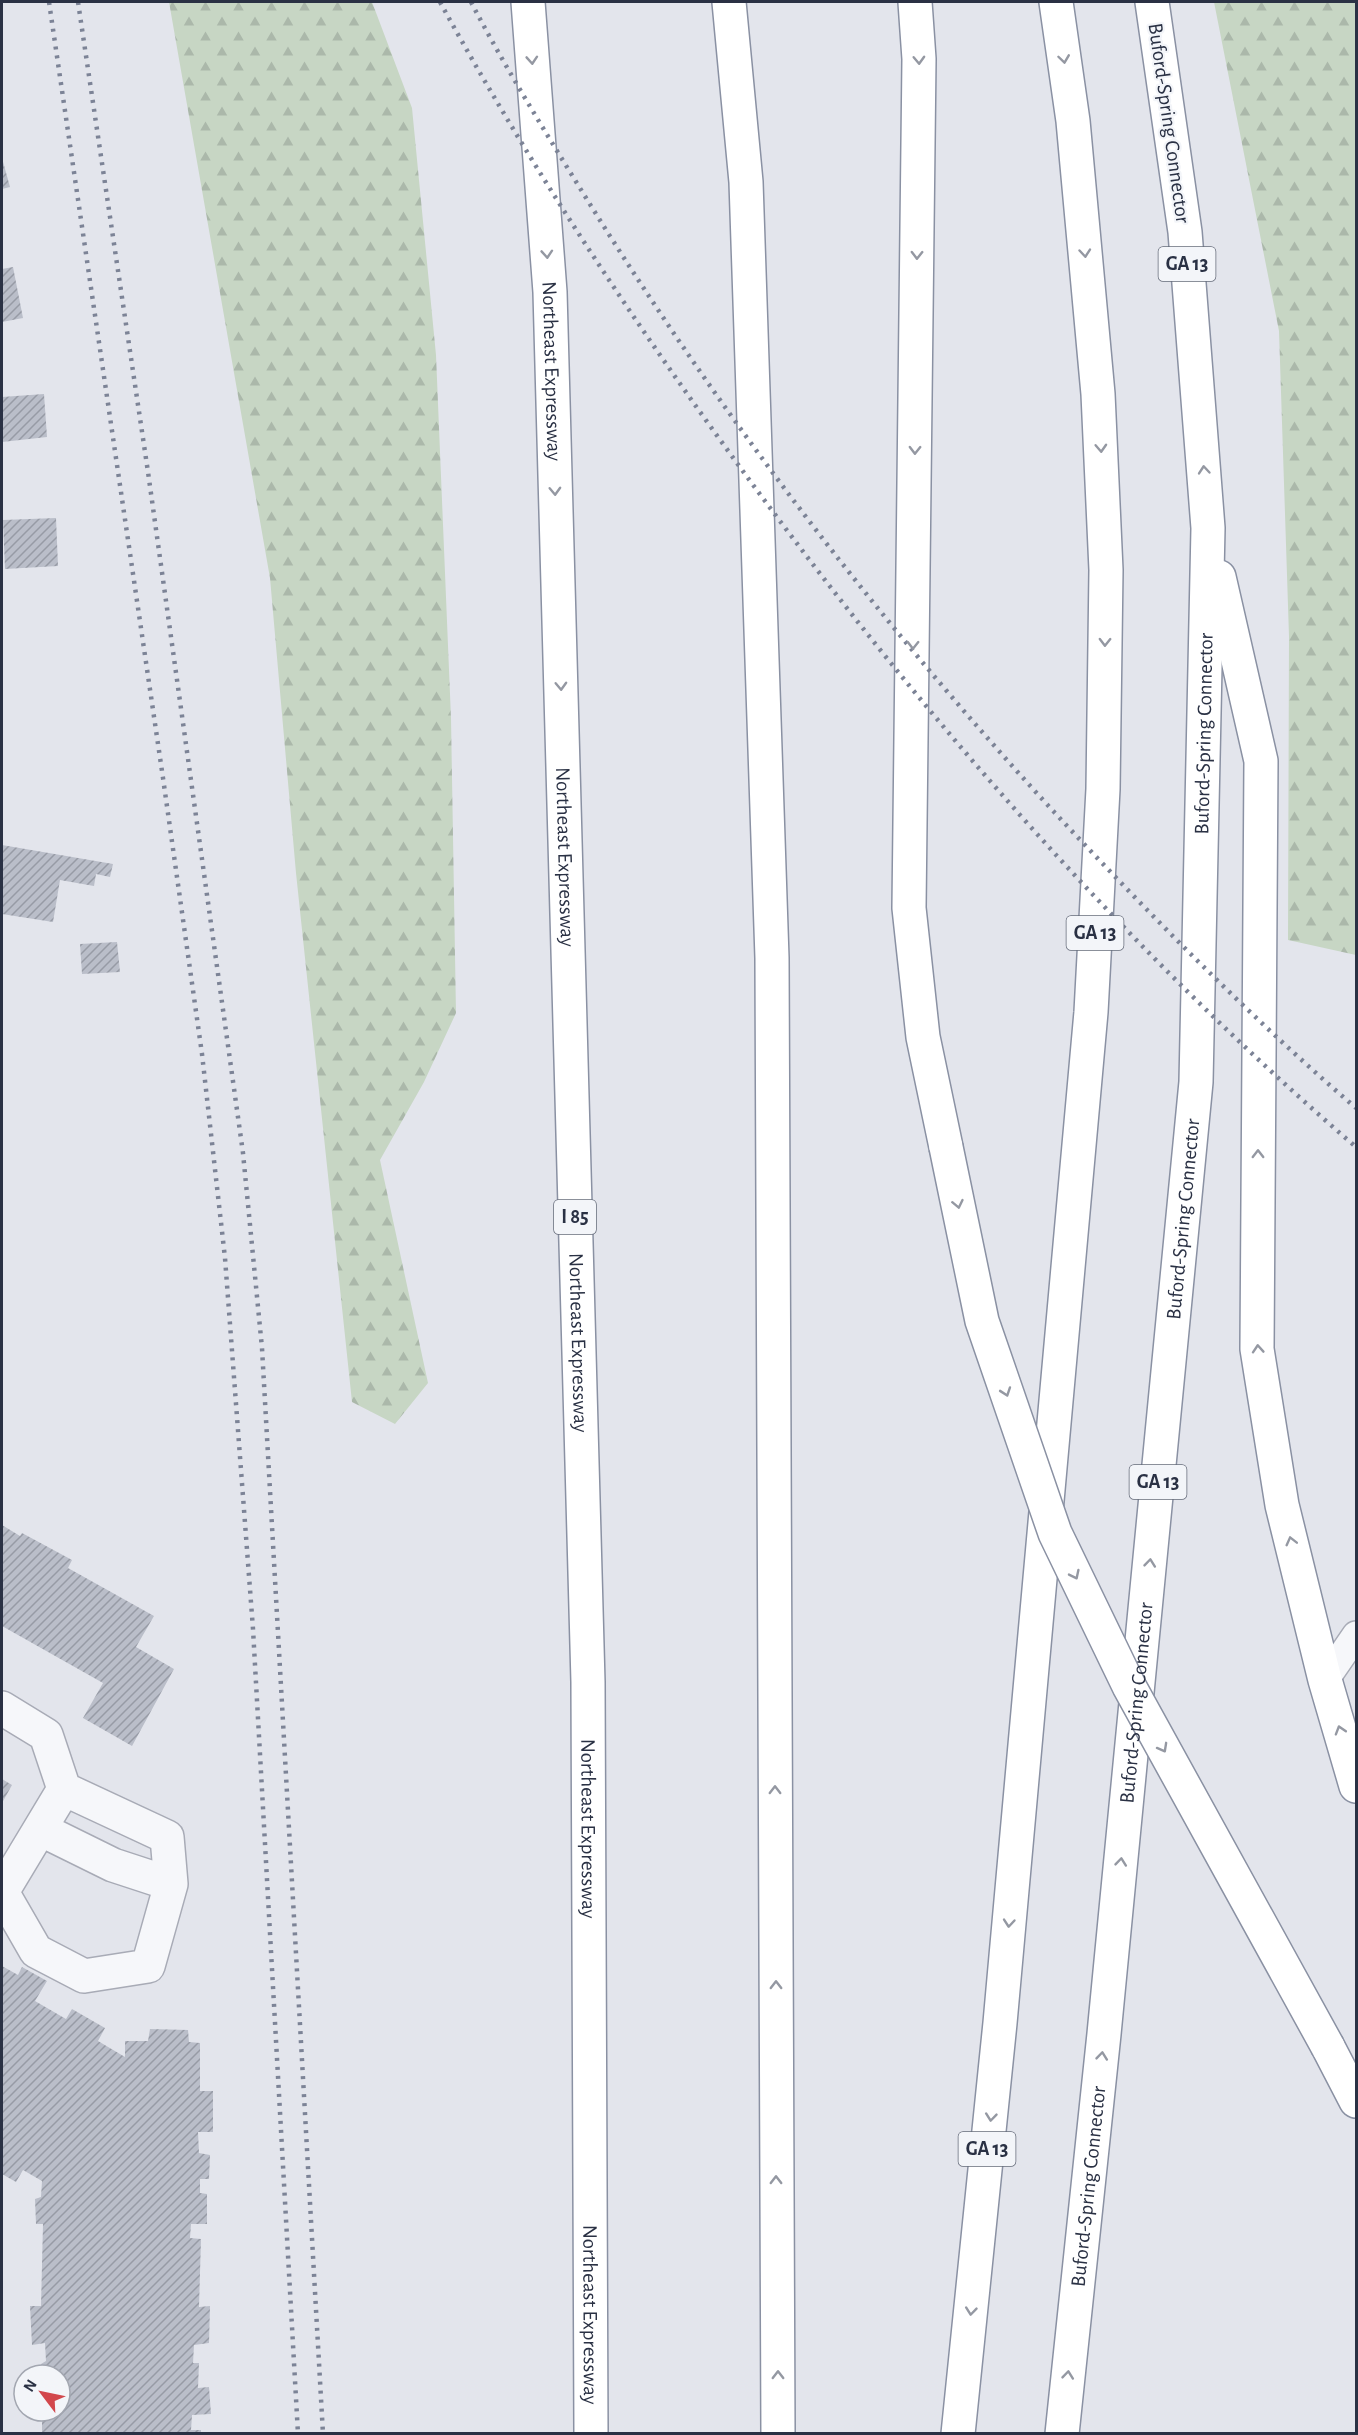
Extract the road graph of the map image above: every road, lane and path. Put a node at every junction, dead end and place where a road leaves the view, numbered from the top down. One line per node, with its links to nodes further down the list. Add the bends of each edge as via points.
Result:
1 (528, 2): 16 (highway, Northeast Expressway / I 85, one-way to 16, via 550,304 588,1659)
2 (729, 2): 17 (highway, one-way to 2, via 772,958 746,182)
3 (915, 2): 15 (highway, one-way to 15, bridge, via 919,60 909,908 923,1037 982,1321 1054,1533 1129,1686)
4 (1056, 2): 18 (highway, GA 13, one-way to 18, via 1073,121 1098,394 1106,570 1103,789 1091,1012 1000,2023)
5 (1152, 2): 6 (highway, Buford-Spring Connector / GA 13, one-way to 5, via 1185,232)
6 (1208, 528): 8 (highway, one-way to 6, via 1282,1505 1257,1349 1261,762); 19 (highway, Buford-Spring Connector / GA 13, one-way to 6, via 1196,1083)
7 (1356, 1635): 8 (lane)
8 (1325, 1680): 10 (highway, one-way to 8)
9 (2, 1708): 11 (street, via 46,1735)
10 (1356, 1786)
11 (64, 1789): 12 (street); 13 (street, via 167,1837)
12 (39, 1829): 13 (street, via 113,1865); 14 (street)
13 (171, 1884): 14 (street, via 148,1966 84,1976 36,1951)
14 (2, 1892)
15 (1356, 2102)
16 (591, 2433)
17 (778, 2433)
18 (958, 2433)
19 (1062, 2433)

